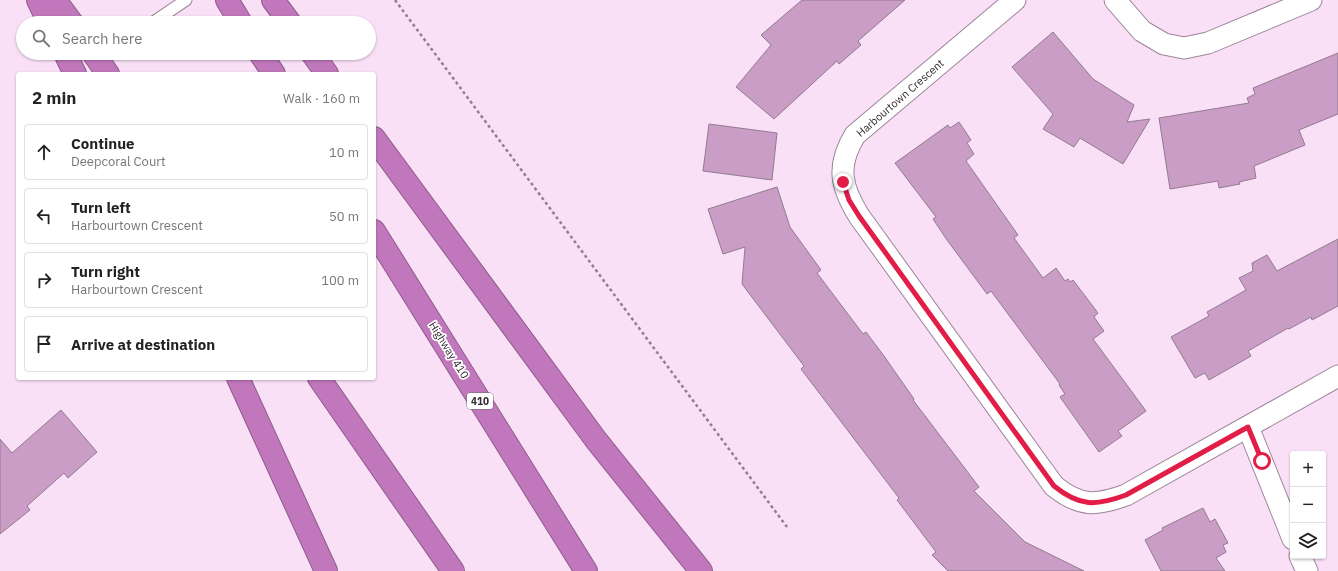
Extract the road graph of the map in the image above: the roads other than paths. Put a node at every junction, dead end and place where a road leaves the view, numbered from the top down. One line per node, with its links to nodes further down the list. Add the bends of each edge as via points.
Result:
1 (38, 0): 9 (highway)
2 (55, 0): 10 (highway)
3 (186, 0): 11 (lane)
4 (227, 0): 12 (highway)
5 (273, 0): 13 (highway)
6 (1015, 0): 25 (street, Harbourtown Crescent, via 855,135 843,163 843,182 849,200 1054,486 1067,496 1083,502 1104,503 1126,495)
7 (1115, 0): 8 (street, via 1142,31 1164,44 1184,48 1208,43)
8 (1311, 0)
9 (46, 16)
10 (67, 16)
11 (162, 16)
12 (237, 16)
13 (285, 16)
14 (68, 60): 17 (highway)
15 (265, 60): 18 (highway)
16 (317, 60): 19 (highway)
17 (74, 72)
18 (273, 72)
19 (326, 72)
20 (376, 141): 31 (highway, via 596,440)
21 (376, 234): 30 (highway, Highway 410 / 410)
22 (1338, 376): 25 (street, Harbourtown Crescent)
23 (239, 380): 28 (highway)
24 (320, 380): 29 (highway)
25 (1248, 427): 26 (street)
26 (1290, 532)
27 (1301, 559): 32 (street)
28 (326, 571)
29 (453, 571)
30 (586, 571)
31 (701, 571)
32 (1307, 571)

